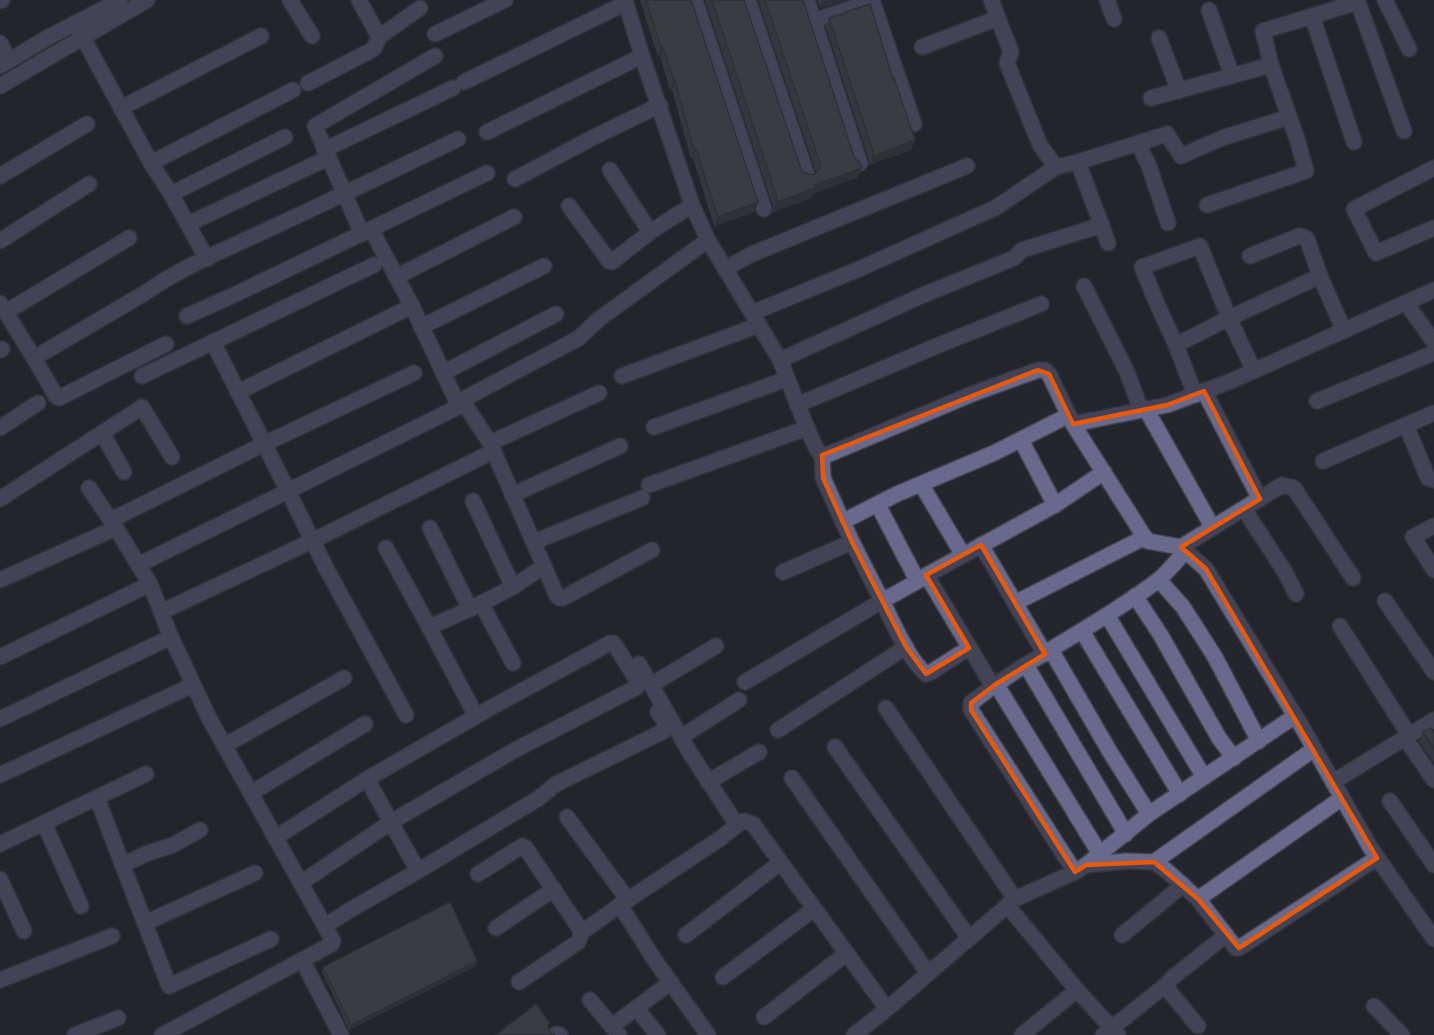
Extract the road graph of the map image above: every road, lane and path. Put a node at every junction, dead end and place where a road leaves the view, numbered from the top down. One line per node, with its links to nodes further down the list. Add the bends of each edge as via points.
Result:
1 (120, 0): 20 (street)
2 (147, 0): 25 (street)
3 (290, 0): 23 (street)
4 (359, 0): 24 (street)
5 (505, 0): 21 (street)
6 (695, 0): 69 (street)
7 (748, 0): 60 (street)
8 (807, 0): 19 (street)
9 (990, 0): 17 (street)
10 (1107, 0): 18 (street)
11 (1385, 0): 29 (street)
12 (873, 1): 19 (street); 44 (street)
13 (626, 2): 31 (street); 51 (street)
14 (420, 8): 24 (street)
15 (1209, 10): 34 (street)
16 (1312, 16): 33 (street, via 1263,31); 45 (street, via 1358,2); 49 (street)
17 (998, 18): 28 (street); 56 (street, via 1011,51 1007,63 1040,145)
18 (1114, 19)
19 (813, 21): 54 (street)
20 (75, 23): 25 (street); 32 (street)
21 (435, 34)
22 (261, 36): 41 (street)
23 (312, 36)
24 (379, 37): 35 (street, via 370,51)
25 (83, 38): 36 (street); 41 (street)
26 (1160, 38): 38 (street)
27 (0, 43): 32 (street)
28 (922, 47)
29 (1409, 50)
30 (435, 56): 51 (street, via 315,126)
31 (642, 56): 40 (street); 46 (street)
32 (5, 63)
33 (1271, 65): 34 (street); 42 (street)
34 (1232, 76): 38 (street)
35 (308, 83)
36 (0, 86)
37 (293, 90): 53 (street)
38 (1179, 91): 39 (street)
39 (1151, 98)
40 (660, 105): 62 (street); 66 (street)
41 (121, 108): 53 (street)
42 (1289, 117): 50 (street, via 1222,138 1181,156 1167,134); 67 (street, via 1306,171)
43 (87, 124): 61 (street)
44 (914, 124)
45 (1404, 131)
46 (487, 132)
47 (285, 137): 64 (street)
48 (458, 139): 65 (street)
49 (1354, 142)
50 (1138, 143): 52 (street); 71 (street)
51 (326, 154): 65 (street); 72 (street)
52 (1078, 162): 56 (street); 73 (street)
53 (151, 163): 64 (street)
54 (860, 163)
55 (967, 166): 85 (street, via 752,254)
56 (1056, 167): 97 (street, via 995,208)
57 (1434, 168): 74 (street, via 1354,209 1376,253)
58 (610, 170): 76 (street)
59 (488, 172): 75 (street)
60 (807, 175)
61 (0, 176)
62 (515, 179)
63 (89, 184): 79 (street)
64 (171, 194): 72 (street)
65 (344, 195): 75 (street); 82 (street)
66 (692, 205): 76 (street); 78 (street)
67 (1208, 205)
68 (569, 206): 76 (street, via 611,262)
69 (764, 209)
70 (514, 217): 87 (street)
71 (1168, 223)
72 (188, 224): 82 (street)
73 (1102, 225): 80 (street); 106 (street, via 1022,250 1014,258)
74 (1434, 228)
75 (366, 232): 87 (street); 95 (street)
76 (650, 232)
77 (129, 238): 93 (street)
78 (708, 240): 85 (street); 116 (street, via 599,319 579,338)
79 (0, 241)
80 (1108, 243)
81 (1250, 256): 86 (street, via 1304,237)
82 (207, 259): 105 (street, via 160,282)
83 (374, 265): 100 (street)
84 (544, 266): 98 (street)
85 (725, 269): 97 (street)
86 (1320, 276): 96 (street); 99 (street)
87 (396, 278): 92 (street)
88 (1084, 286): 120 (street)
89 (1434, 290): 90 (street)
90 (1406, 303): 99 (street); 101 (street)
91 (1041, 304): 119 (street)
92 (412, 306): 98 (street); 113 (street)
93 (3, 308): 105 (street)
94 (556, 314): 109 (street)
95 (187, 316)
96 (1229, 318): 103 (street); 103 (street, via 1200,246 1142,267); 107 (street)
97 (756, 319): 106 (street); 111 (street)
98 (421, 327): 109 (street)
99 (1344, 331): 107 (street)
100 (213, 342): 110 (street); 113 (street)
101 (1434, 342)
102 (166, 344): 105 (street, via 59,398)
103 (1176, 345): 115 (street)
104 (1434, 352): 117 (street)
105 (34, 358)
106 (780, 360): 112 (street)
107 (1254, 371): 115 (street)
108 (414, 373): 129 (street)
109 (443, 373): 116 (street, via 456,400)
110 (142, 376)
111 (622, 376)
112 (787, 379): 119 (street); 124 (street)
113 (238, 392): 129 (street)
114 (599, 393): 131 (street)
115 (1199, 393): 120 (street); 143 (street)
116 (463, 402): 131 (street); 140 (street)
117 (1317, 402)
118 (38, 403): 125 (street)
119 (797, 405): 126 (street)
120 (1144, 409): 122 (street); 152 (street)
121 (1434, 413): 123 (street)
122 (1071, 420): 128 (street); 132 (street, via 1049,374 1038,370); 136 (street)
123 (1406, 425): 134 (street); 137 (street, via 1428,478)
124 (654, 427)
125 (0, 428)
126 (807, 428): 132 (street); 155 (street, via 645,491)
127 (102, 433): 133 (street, via 142,406); 135 (street); 142 (street)
128 (1021, 440): 138 (street); 146 (street)
129 (264, 444): 140 (street); 149 (street)
130 (620, 446): 141 (street)
131 (492, 447): 141 (street); 154 (street)
132 (822, 455): 148 (street, via 823,478)
133 (172, 457)
134 (1323, 461)
135 (124, 472)
136 (1104, 472): 146 (street); 153 (street)
137 (1434, 480)
138 (921, 484): 145 (street); 161 (street)
139 (88, 488): 149 (street)
140 (288, 491): 154 (street); 162 (street)
141 (512, 495): 155 (street)
142 (0, 499)
143 (1260, 499): 147 (street); 167 (street, via 1282,485 1294,488)
144 (473, 501): 171 (street)
145 (878, 505): 148 (street); 166 (street)
146 (1055, 505): 157 (street)
147 (1244, 508): 152 (street); 172 (street)
148 (844, 521): 156 (street)
149 (113, 524): 162 (street); 168 (street)
150 (1434, 526): 164 (street, via 1413,537)
151 (430, 528): 177 (street)
152 (1213, 528): 159 (street)
153 (1144, 537): 159 (street); 176 (street)
154 (312, 541): 178 (street); 200 (street)
155 (534, 542): 163 (street)
156 (852, 542): 165 (street); 174 (street)
157 (981, 545): 161 (street); 176 (street)
158 (386, 548): 181 (street)
159 (1184, 549): 169 (street); 202 (street, via 1206,568)
160 (652, 550): 163 (street, via 560,598)
161 (963, 555): 166 (street)
162 (138, 565): 170 (street)
163 (544, 566): 171 (street)
164 (1434, 570)
165 (783, 572)
166 (921, 578): 174 (street); 187 (street, via 928,577)
167 (1353, 578)
168 (0, 580)
169 (1159, 580): 173 (street); 209 (street, via 1183,607 1215,657)
170 (150, 584): 178 (street); 189 (street)
171 (513, 587): 177 (street)
172 (1296, 594)
173 (1135, 596): 179 (street); 214 (street)
174 (882, 600): 186 (street); 194 (street)
175 (1385, 601): 192 (street)
176 (1015, 603): 188 (street)
177 (475, 606): 181 (street); 190 (street)
178 (161, 612): 183 (street)
179 (1107, 615): 182 (street); 217 (street)
180 (1340, 626): 208 (street)
181 (429, 627): 201 (street)
182 (1082, 631): 188 (street); 224 (street)
183 (171, 637): 196 (street); 203 (street)
184 (716, 646): 197 (street)
185 (628, 647): 197 (street)
186 (906, 647): 187 (street, via 926,674); 206 (street)
187 (969, 648): 195 (street)
188 (1048, 652): 191 (street); 228 (street)
189 (0, 657)
190 (513, 663)
191 (1026, 665): 195 (street); 234 (street)
192 (1434, 672)
193 (344, 678): 210 (street)
194 (745, 682)
195 (993, 682): 237 (street); 243 (street, via 972,703 971,710)
196 (193, 685): 210 (street); 216 (street)
197 (645, 685): 201 (street, via 610,643); 207 (street); 230 (street, via 515,750); 244 (street, via 665,723 664,731 556,784)
198 (740, 700): 207 (street)
199 (886, 708): 253 (street)
200 (406, 715)
201 (476, 716): 219 (street)
202 (1295, 716): 209 (street); 212 (street)
203 (0, 719)
204 (1434, 720): 208 (street)
205 (365, 724): 223 (street)
206 (778, 730)
207 (681, 736): 221 (street)
208 (1407, 736): 220 (street); 222 (street)
209 (1259, 741): 214 (street)
210 (224, 746): 223 (street)
211 (834, 747): 266 (street)
212 (1314, 749): 222 (street); 240 (street)
213 (759, 752): 221 (street)
214 (1233, 758): 217 (street)
215 (146, 774): 225 (street)
216 (0, 775)
217 (1204, 777): 224 (street)
218 (792, 778): 270 (street)
219 (367, 779): 230 (street); 235 (street)
220 (1434, 780)
221 (708, 782): 232 (street)
222 (1333, 782): 226 (street)
223 (250, 793): 235 (street)
224 (1180, 794): 228 (street)
225 (97, 798): 231 (street); 241 (street)
226 (1342, 798): 238 (street); 251 (street)
227 (1390, 801): 242 (street)
228 (1149, 814): 234 (street)
229 (567, 817): 252 (street)
230 (391, 822): 244 (street); 248 (street)
231 (44, 823): 236 (street); 254 (street)
232 (737, 825): 239 (street, via 744,821 753,824); 252 (street)
233 (200, 830): 241 (street)
234 (1126, 834): 237 (street)
235 (275, 838): 248 (street)
236 (0, 844)
237 (1100, 855): 243 (street)
238 (1377, 858): 261 (street); 264 (street, via 1239,948)
239 (780, 862): 255 (street); 262 (street)
240 (1154, 862): 243 (street, via 1126,861); 249 (street)
241 (122, 865): 256 (street)
242 (1434, 865)
243 (1080, 868): 253 (street)
244 (418, 871): 257 (street)
245 (255, 873): 256 (street)
246 (478, 874): 250 (street, via 522,846)
247 (0, 879): 259 (street)
248 (301, 884): 257 (street)
249 (1183, 885): 251 (street); 263 (street)
250 (554, 889): 258 (street); 260 (street)
251 (1198, 899): 264 (street)
252 (624, 902): 260 (street); 274 (street, via 654,959)
253 (1011, 902): 266 (street); 276 (street)
254 (81, 906)
255 (814, 909): 268 (street); 271 (street)
256 (145, 923): 267 (street, via 169,986)
257 (325, 926): 269 (street, via 333,943)
258 (496, 928)
259 (24, 931)
260 (582, 932): 273 (street, via 578,942)
261 (1432, 932)
262 (686, 935)
263 (1122, 935)
264 (1226, 935): 275 (street)
265 (112, 936): 272 (street)
266 (969, 938): 270 (street)
267 (271, 939)
268 (847, 954): 280 (street); 281 (street)
269 (302, 960): 287 (street); 288 (street)
270 (928, 973): 280 (street)
271 (723, 977)
272 (0, 980)
273 (519, 982)
274 (671, 982): 279 (street); 292 (street)
275 (1167, 984): 283 (street); 285 (street)
276 (1077, 990): 285 (street); 294 (street)
277 (590, 1000): 284 (street)
278 (1374, 1006): 295 (street)
279 (636, 1008): 284 (street); 291 (street)
280 (887, 1009): 293 (street)
281 (764, 1017)
282 (118, 1018): 286 (street)
283 (1198, 1026)
284 (615, 1030)
285 (1111, 1033)
286 (75, 1035)
287 (162, 1035)
288 (341, 1035)
289 (554, 1035): 290 (street)
290 (560, 1035)
291 (658, 1035)
292 (708, 1035)
293 (854, 1035)
294 (1022, 1035)
295 (1402, 1035)

